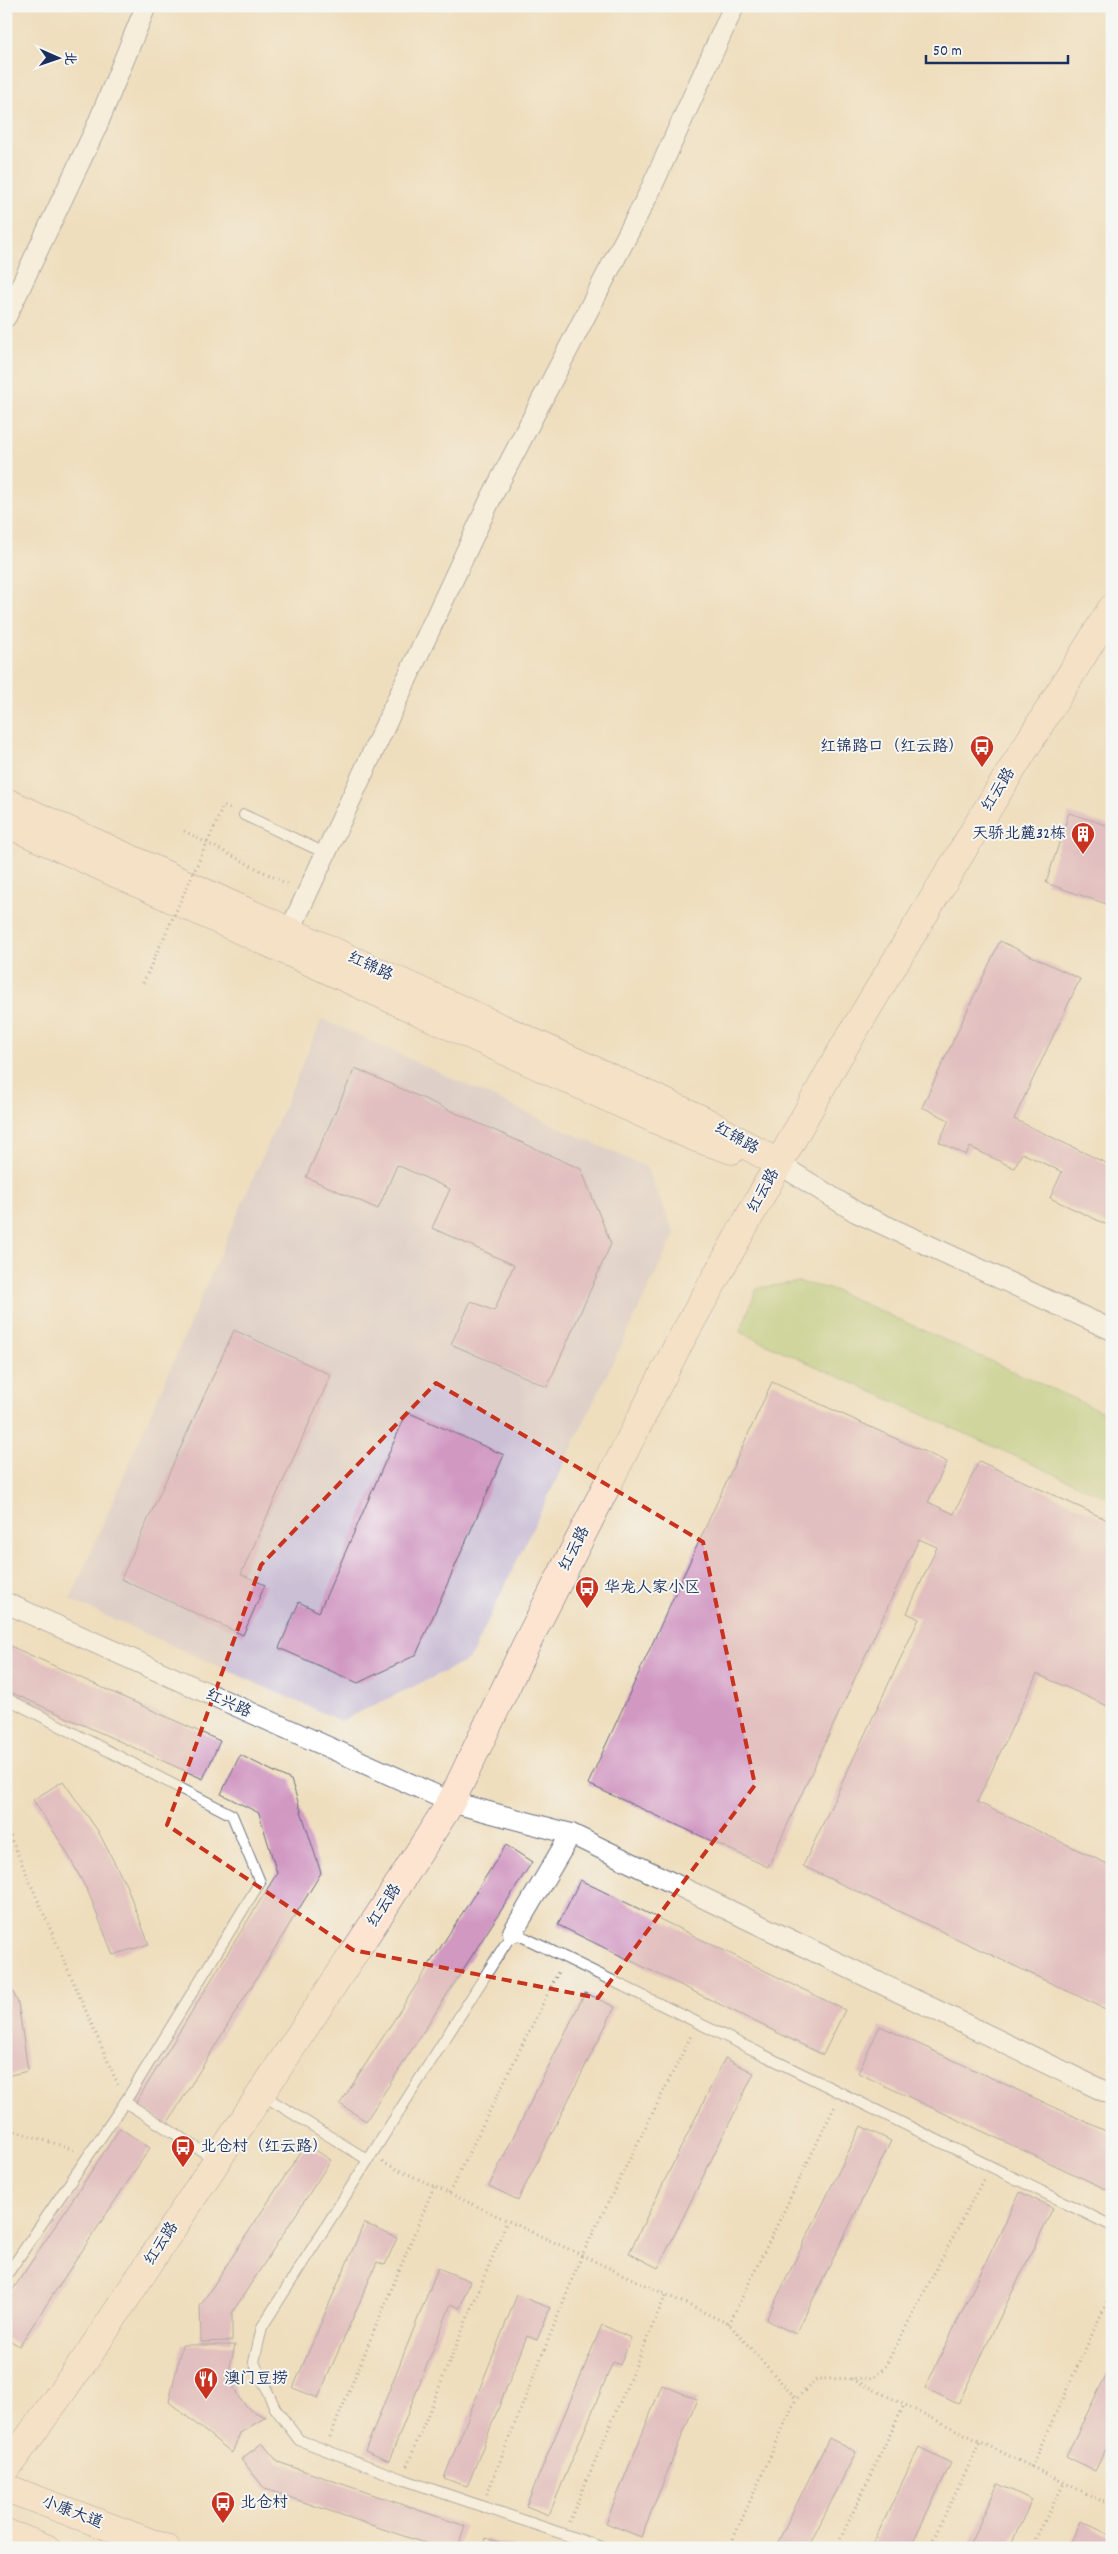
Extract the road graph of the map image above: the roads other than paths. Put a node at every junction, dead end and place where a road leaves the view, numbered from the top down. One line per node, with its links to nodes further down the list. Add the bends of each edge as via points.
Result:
1 (146, 6): 3 (street, via 96,128)
2 (734, 6): 8 (street, via 649,193 491,498)
3 (6, 317)
4 (1112, 608): 10 (street, 红云路, via 843,1049)
5 (6, 802): 9 (street, 红锦路)
6 (244, 815): 8 (lane)
7 (6, 823): 10 (street, 红锦路, via 694,1138)
8 (325, 853): 9 (street)
9 (290, 930): 10 (street, 红锦路, via 703,1120)
10 (779, 1164): 11 (street, via 856,1212); 14 (street, 红云路, via 677,1348 534,1629)
11 (1112, 1330)
12 (6, 1602): 14 (street, 红兴路)
13 (10, 1700): 19 (lane, via 232,1815 260,1882)
14 (451, 1802): 15 (street, 红兴路); 17 (street, 红云路)
15 (571, 1834): 16 (street); 18 (street, 红兴路)
16 (513, 1932): 20 (lane); 22 (lane)
17 (261, 2094): 20 (lane); 21 (street, 红云路)
18 (1112, 2095)
19 (125, 2102): 21 (lane); 23 (lane)
20 (369, 2158): 29 (lane, via 262,2327 254,2362 275,2408 299,2440)
21 (217, 2160): 24 (street, 红云路, via 87,2357)
22 (1112, 2226)
23 (6, 2276)
24 (6, 2469)
25 (6, 2488): 28 (street, 小康大道)
26 (6, 2533): 27 (street)
27 (46, 2548)
28 (165, 2548)
29 (604, 2548)

